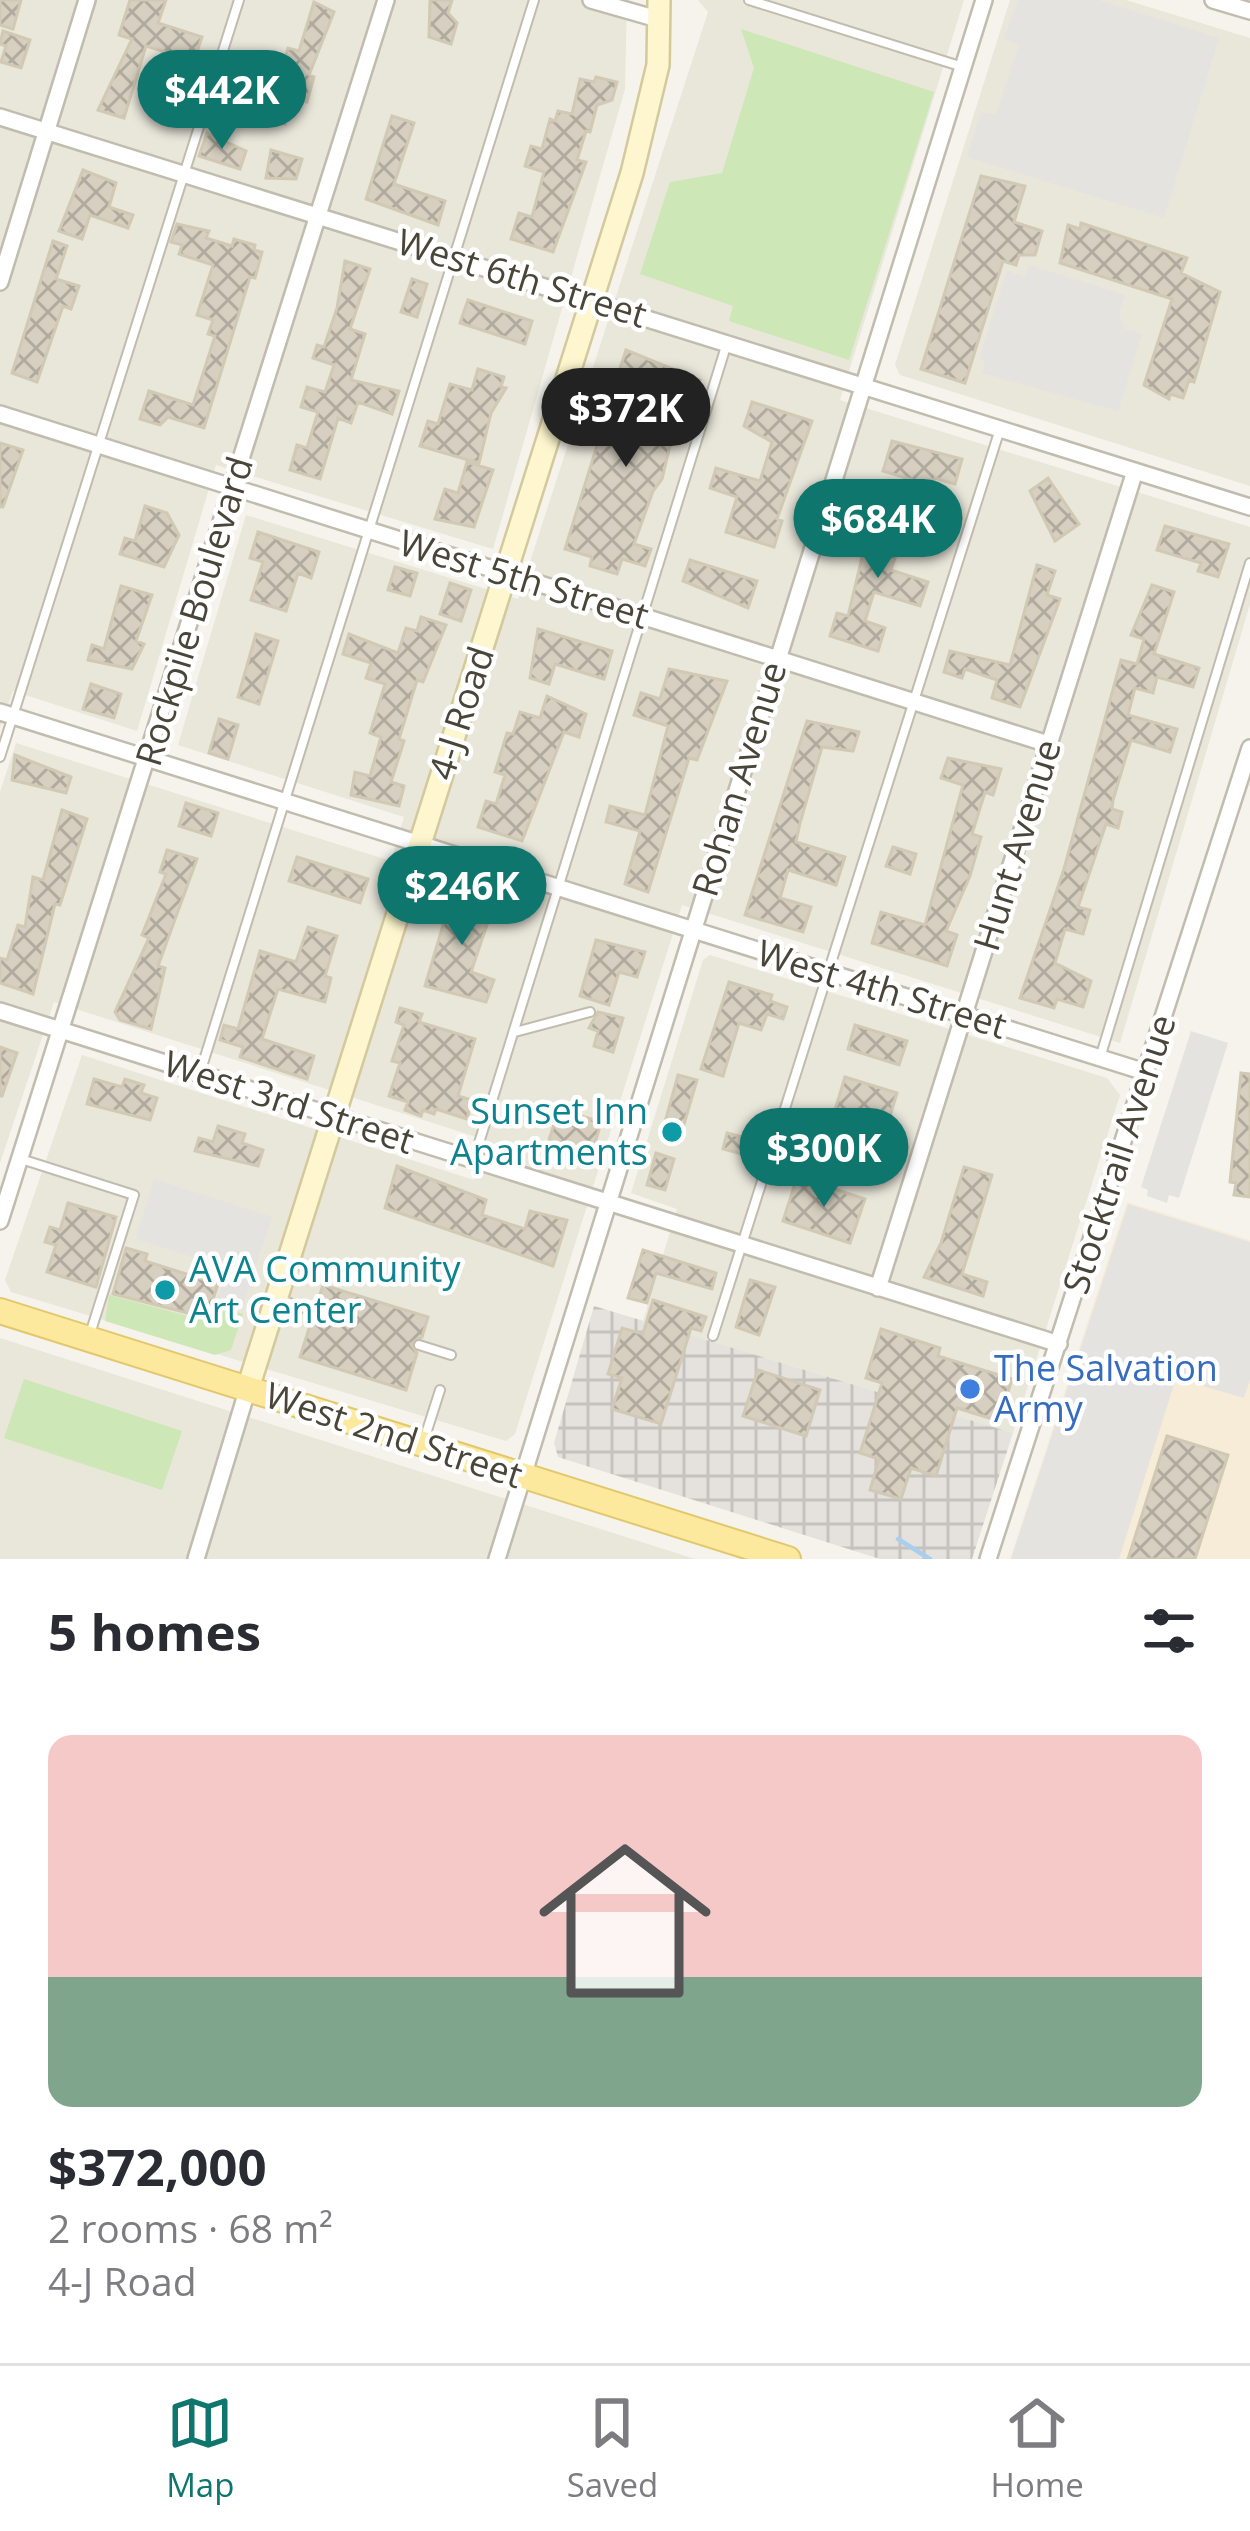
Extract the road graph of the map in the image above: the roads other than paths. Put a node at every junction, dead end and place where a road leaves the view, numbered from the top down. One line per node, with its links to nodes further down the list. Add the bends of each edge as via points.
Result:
1 (87, 0): 13 (street)
2 (239, 0): 14 (lane)
3 (386, 0): 15 (street, Rockpile Boulevard)
4 (534, 0): 16 (lane)
5 (591, 0): 9 (street)
6 (748, 0): 11 (lane)
7 (984, 0): 11 (street, Rohan Avenue)
8 (1213, 0): 10 (street)
9 (660, 10): 18 (main road, 4-J Road, via 650,110)
10 (1250, 11)
11 (963, 67): 20 (street, Rohan Avenue)
12 (0, 117): 13 (street, West 6th Street)
13 (47, 131): 14 (street, West 6th Street); 17 (street)
14 (185, 173): 15 (street, West 6th Street); 23 (lane)
15 (320, 215): 16 (street, West 6th Street); 25 (street, Rockpile Boulevard)
16 (454, 257): 18 (street, West 6th Street); 27 (lane)
17 (0, 282)
18 (591, 299): 19 (street, West 6th Street); 29 (main road, 4-J Road)
19 (728, 342): 20 (street, West 6th Street); 30 (lane)
20 (863, 385): 22 (street, West 6th Street); 31 (street, Rohan Avenue)
21 (0, 414): 23 (street, West 5th Street)
22 (1000, 429): 24 (street, West 6th Street); 32 (lane)
23 (99, 445): 25 (street, West 5th Street); 33 (lane)
24 (1135, 471): 26 (street, West 6th Street); 34 (street, Hunt Avenue)
25 (232, 487): 27 (street, West 5th Street); 37 (street, Rockpile Boulevard)
26 (1250, 507)
27 (370, 530): 29 (street, West 5th Street); 38 (lane)
28 (1250, 562): 48 (lane)
29 (506, 573): 30 (street, West 5th Street); 39 (main road, 4-J Road)
30 (643, 616): 31 (street, West 5th Street); 40 (lane)
31 (776, 658): 32 (street, West 5th Street); 41 (street, Rohan Avenue)
32 (915, 702): 34 (street, West 5th Street); 42 (lane)
33 (6, 714): 36 (lane); 37 (street, West 4th Street)
34 (1048, 744): 45 (street, Hunt Avenue)
35 (1250, 748): 49 (street, Stocktrail Avenue)
36 (0, 757)
37 (148, 759): 38 (street, West 4th Street); 46 (street, Rockpile Boulevard)
38 (286, 802): 39 (street, West 4th Street); 50 (lane)
39 (419, 844): 40 (street, West 4th Street); 51 (main road, 4-J Road)
40 (559, 886): 41 (street, West 4th Street); 47 (lane)
41 (693, 930): 42 (street, West 4th Street); 54 (street, Rohan Avenue)
42 (827, 972): 45 (street, West 4th Street); 56 (lane)
43 (0, 1011): 46 (street, West 3rd Street)
44 (590, 1012): 47 (lane)
45 (964, 1015): 48 (street, West 4th Street); 57 (street, Hunt Avenue)
46 (61, 1031): 50 (street, West 3rd Street); 52 (street, Rockpile Boulevard)
47 (513, 1033): 53 (lane)
48 (1100, 1058): 49 (street, West 4th Street)
49 (1145, 1072): 63 (street, Stocktrail Avenue)
50 (200, 1074): 51 (street, West 3rd Street)
51 (335, 1118): 53 (street, West 3rd Street); 58 (main road, 4-J Road)
52 (20, 1158): 55 (street, Rockpile Boulevard); 62 (lane, via 134,1195)
53 (473, 1161): 54 (street, West 3rd Street)
54 (606, 1203): 56 (street, West 3rd Street); 69 (street, Rohan Avenue)
55 (0, 1221)
56 (742, 1245): 57 (street, West 3rd Street); 61 (lane)
57 (878, 1288): 63 (street, West 3rd Street)
58 (276, 1299): 60 (lane); 66 (main road, 4-J Road)
59 (0, 1311): 62 (main road, West 2nd Street)
60 (314, 1311)
61 (713, 1336)
62 (88, 1339): 66 (main road, West 2nd Street)
63 (1059, 1344): 73 (street, Stocktrail Avenue)
64 (419, 1345): 65 (lane)
65 (451, 1355)
66 (248, 1388): 68 (main road, West 2nd Street); 70 (street, 4-J Road)
67 (440, 1390): 68 (lane)
68 (423, 1444): 69 (main road, West 2nd Street)
69 (523, 1476): 71 (street, Rohan Avenue); 72 (main road, West 2nd Street)
70 (196, 1559)
71 (497, 1559)
72 (788, 1559)
73 (988, 1559)

